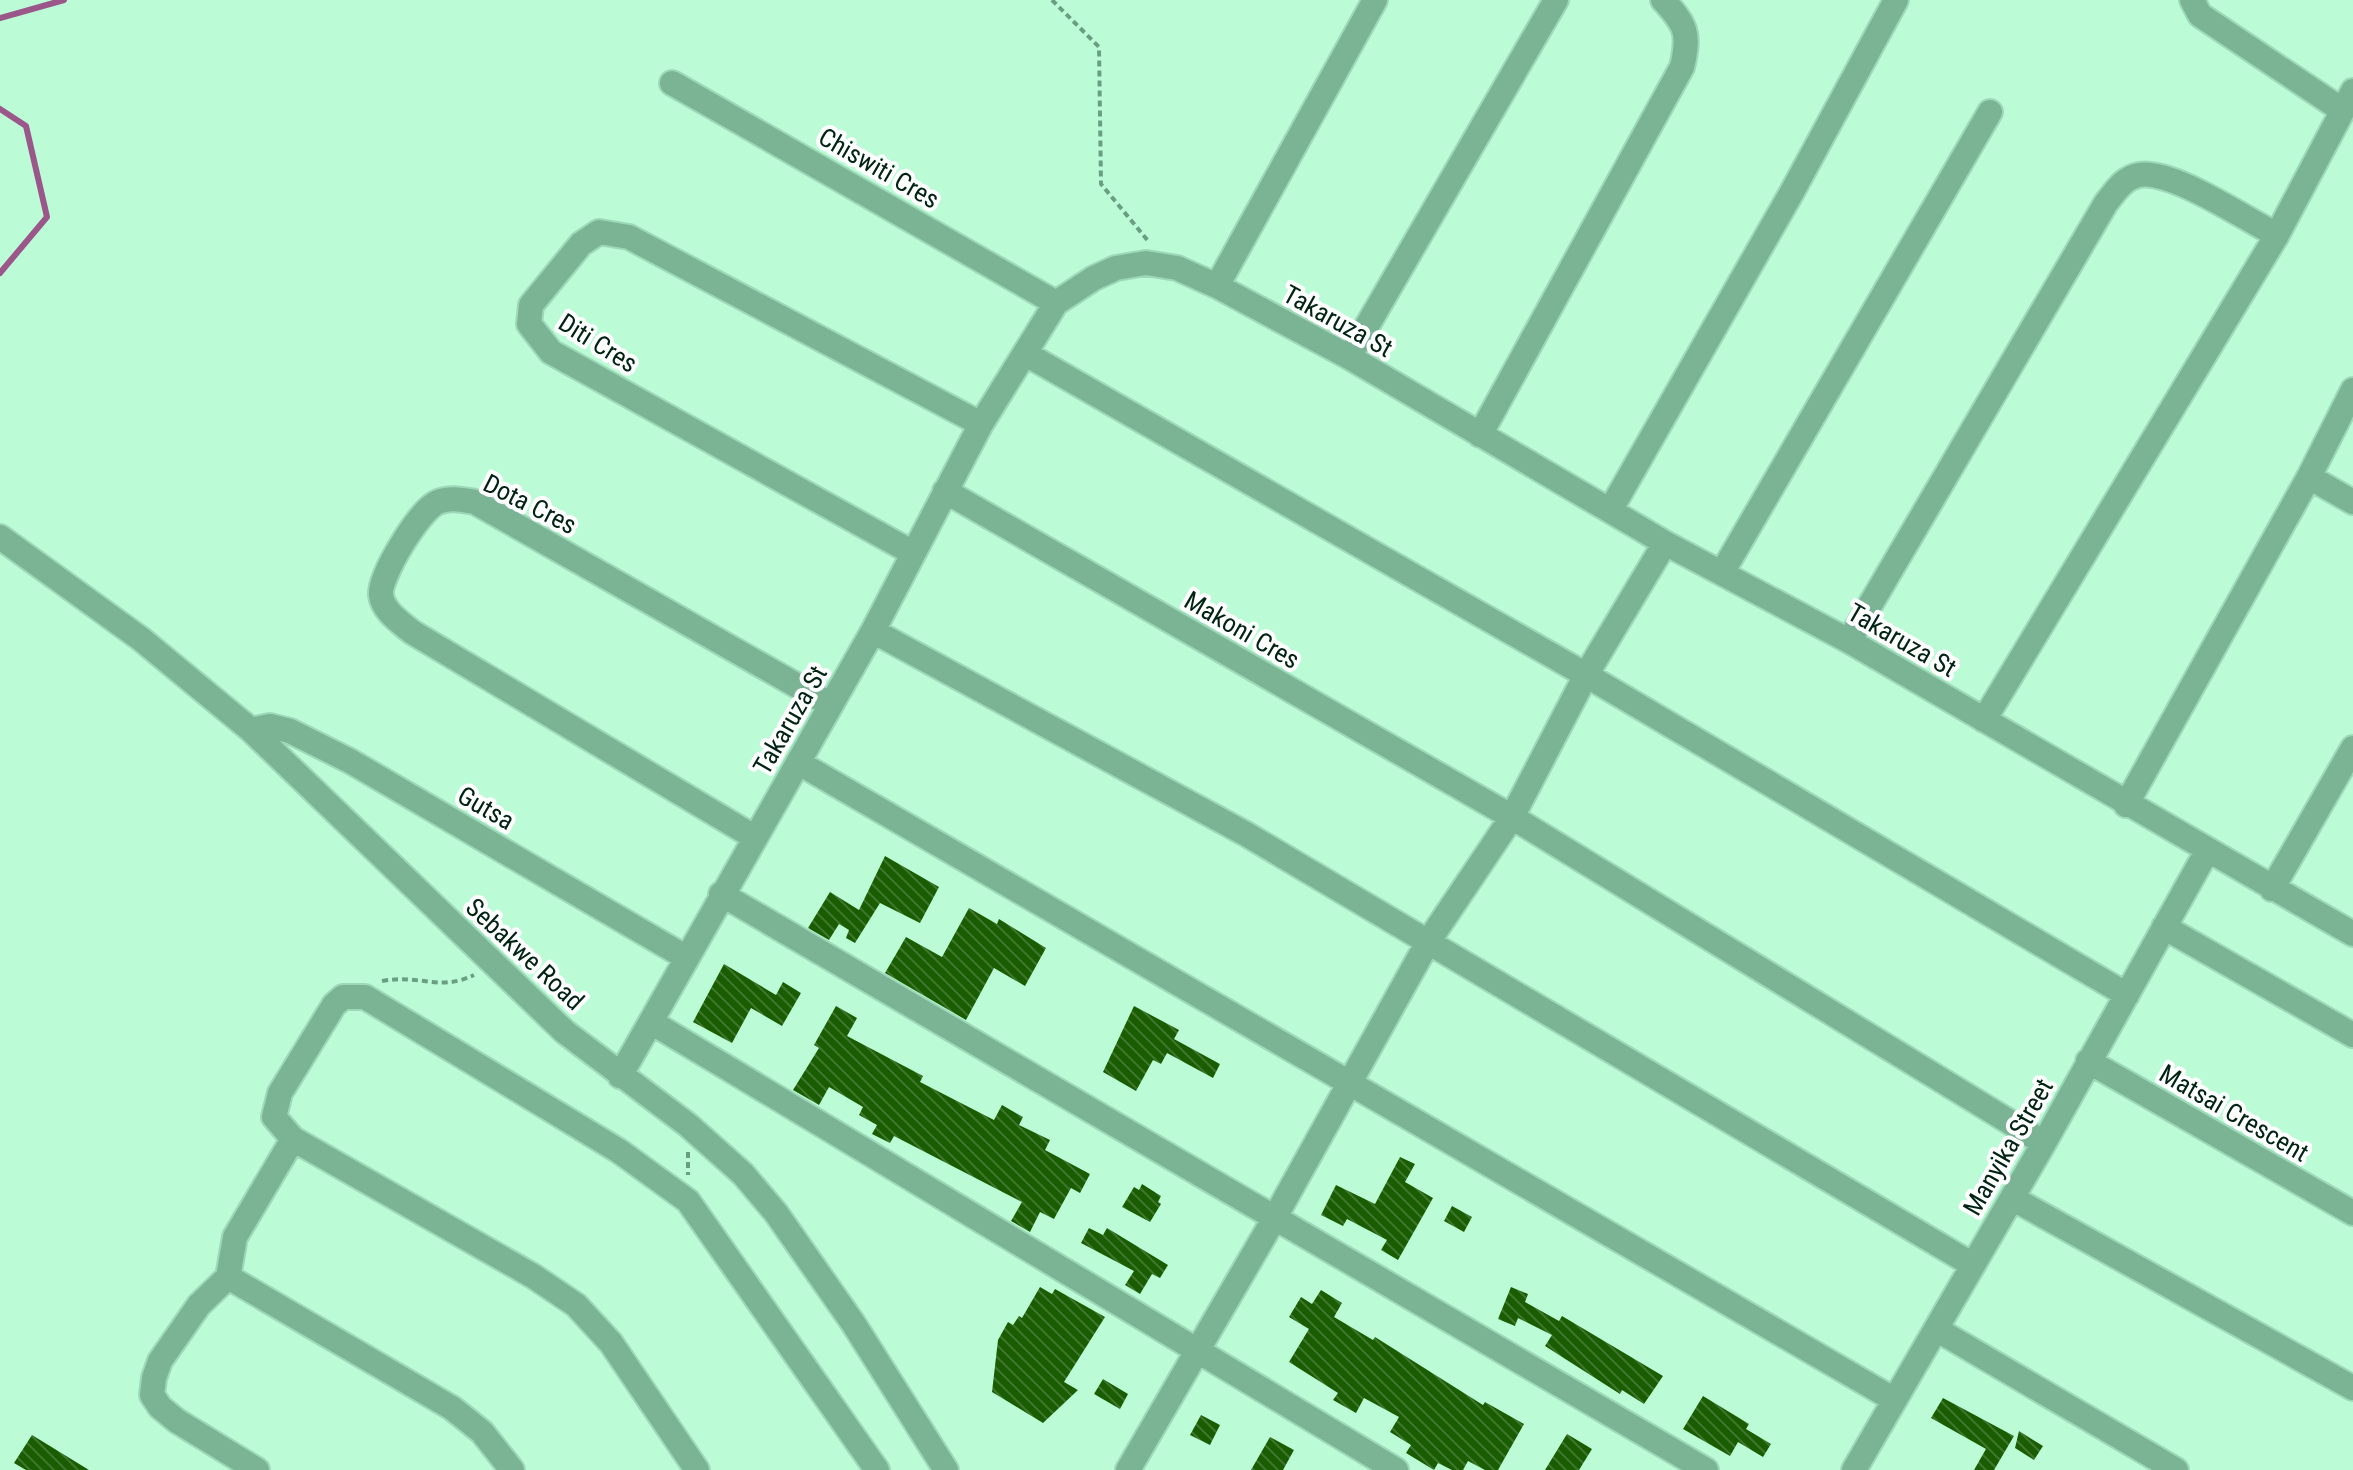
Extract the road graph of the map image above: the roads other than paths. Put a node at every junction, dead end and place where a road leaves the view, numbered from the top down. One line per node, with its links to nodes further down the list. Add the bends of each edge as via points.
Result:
1 (1375, 0): 10 (street)
2 (1556, 0): 13 (street)
3 (1663, 0): 16 (street, via 1684,22 1687,45 1682,67)
4 (1896, 0): 20 (street)
5 (2192, 0): 7 (street, via 2200,15)
6 (672, 83): 11 (street, Chiswiti Cres)
7 (2348, 100): 9 (street)
8 (1990, 112): 24 (street)
9 (2277, 235): 26 (street, via 2168,179 2136,175 2122,183); 29 (street)
10 (1217, 286): 11 (street, Takaruza St, via 1177,268 1146,263 1116,268); 13 (street, Takaruza St)
11 (1056, 303): 12 (street, Takaruza St)
12 (1026, 354): 15 (street, Takaruza St); 27 (street)
13 (1349, 357): 16 (street, Takaruza St)
14 (2353, 390): 17 (street)
15 (981, 424): 18 (street, Takaruza St); 23 (street, Diti Cres, via 629,237 599,232 581,244 531,305 529,324 551,352)
16 (1480, 435): 20 (street, Takaruza St)
17 (2309, 477): 19 (street); 33 (street)
18 (945, 491): 23 (street, Takaruza St); 34 (street, Makoni Cres)
19 (2353, 502)
20 (1611, 509): 22 (street, Takaruza St)
21 (0, 537): 30 (street, Sebakwe Road, via 141,639)
22 (1665, 543): 24 (street, Takaruza St); 27 (street)
23 (913, 553): 25 (street, Takaruza St)
24 (1723, 571): 26 (street, Takaruza St)
25 (873, 631): 28 (street, Takaruza St); 41 (street, via 1246,834)
26 (1849, 641): 29 (street, Takaruza St)
27 (1586, 675): 34 (street); 43 (street)
28 (831, 705): 32 (street, Takaruza St); 35 (street, Dota Cres, via 475,502 437,502 424,513 382,578 381,597 412,632)
29 (1984, 720): 33 (street, Takaruza St)
30 (251, 730): 42 (street, Gutsa, via 270,726 290,731 339,755); 47 (street, Sebakwe Road, via 494,965)
31 (2353, 748): 37 (street)
32 (799, 763): 35 (street, Takaruza St); 48 (street)
33 (2126, 805): 36 (street, Takaruza St)
34 (1512, 817): 41 (street); 50 (street, Makoni Cres)
35 (754, 837): 38 (street, Takaruza St)
36 (2207, 851): 37 (street, Takaruza St); 39 (street, Manyika Street)
37 (2272, 889): 40 (street, Takaruza St)
38 (721, 894): 42 (street, Takaruza St); 53 (street)
39 (2164, 927): 43 (street, Manyika Street); 45 (street)
40 (2353, 934)
41 (1428, 942): 48 (street); 54 (street)
42 (687, 958): 44 (street, Takaruza St)
43 (2127, 995): 46 (street, Manyika Street)
44 (651, 1022): 47 (street, Takaruza St); 57 (street)
45 (2353, 1035)
46 (2088, 1061): 50 (street, Manyika Street); 52 (street, Matsai Crescent)
47 (620, 1076): 65 (street, Sebakwe Road, via 688,1125 743,1174 776,1213)
48 (1351, 1082): 53 (street); 59 (street)
49 (293, 1139): 55 (street, via 235,1237); 63 (street, via 576,1305 611,1343); 64 (street, via 274,1117 280,1093 334,1005 343,997 365,997 619,1151 688,1201)
50 (2044, 1143): 51 (street, Manyika Street)
51 (2012, 1198): 54 (street, Manyika Street); 58 (street)
52 (2353, 1213)
53 (1274, 1219): 57 (street); 68 (street)
54 (1973, 1265): 56 (street, Manyika Street)
55 (228, 1277): 61 (street, via 199,1305 160,1361 152,1395 177,1421); 62 (street, via 452,1408 482,1432)
56 (1936, 1329): 59 (street, Manyika Street); 69 (street)
57 (1197, 1353): 66 (street); 67 (street)
58 (2353, 1388)
59 (1893, 1399): 60 (street, Manyika Street)
60 (1859, 1468)
61 (257, 1470)
62 (512, 1470)
63 (697, 1470)
64 (877, 1470)
65 (946, 1470)
66 (1128, 1470)
67 (1396, 1470)
68 (1706, 1470)
69 (2176, 1470)

